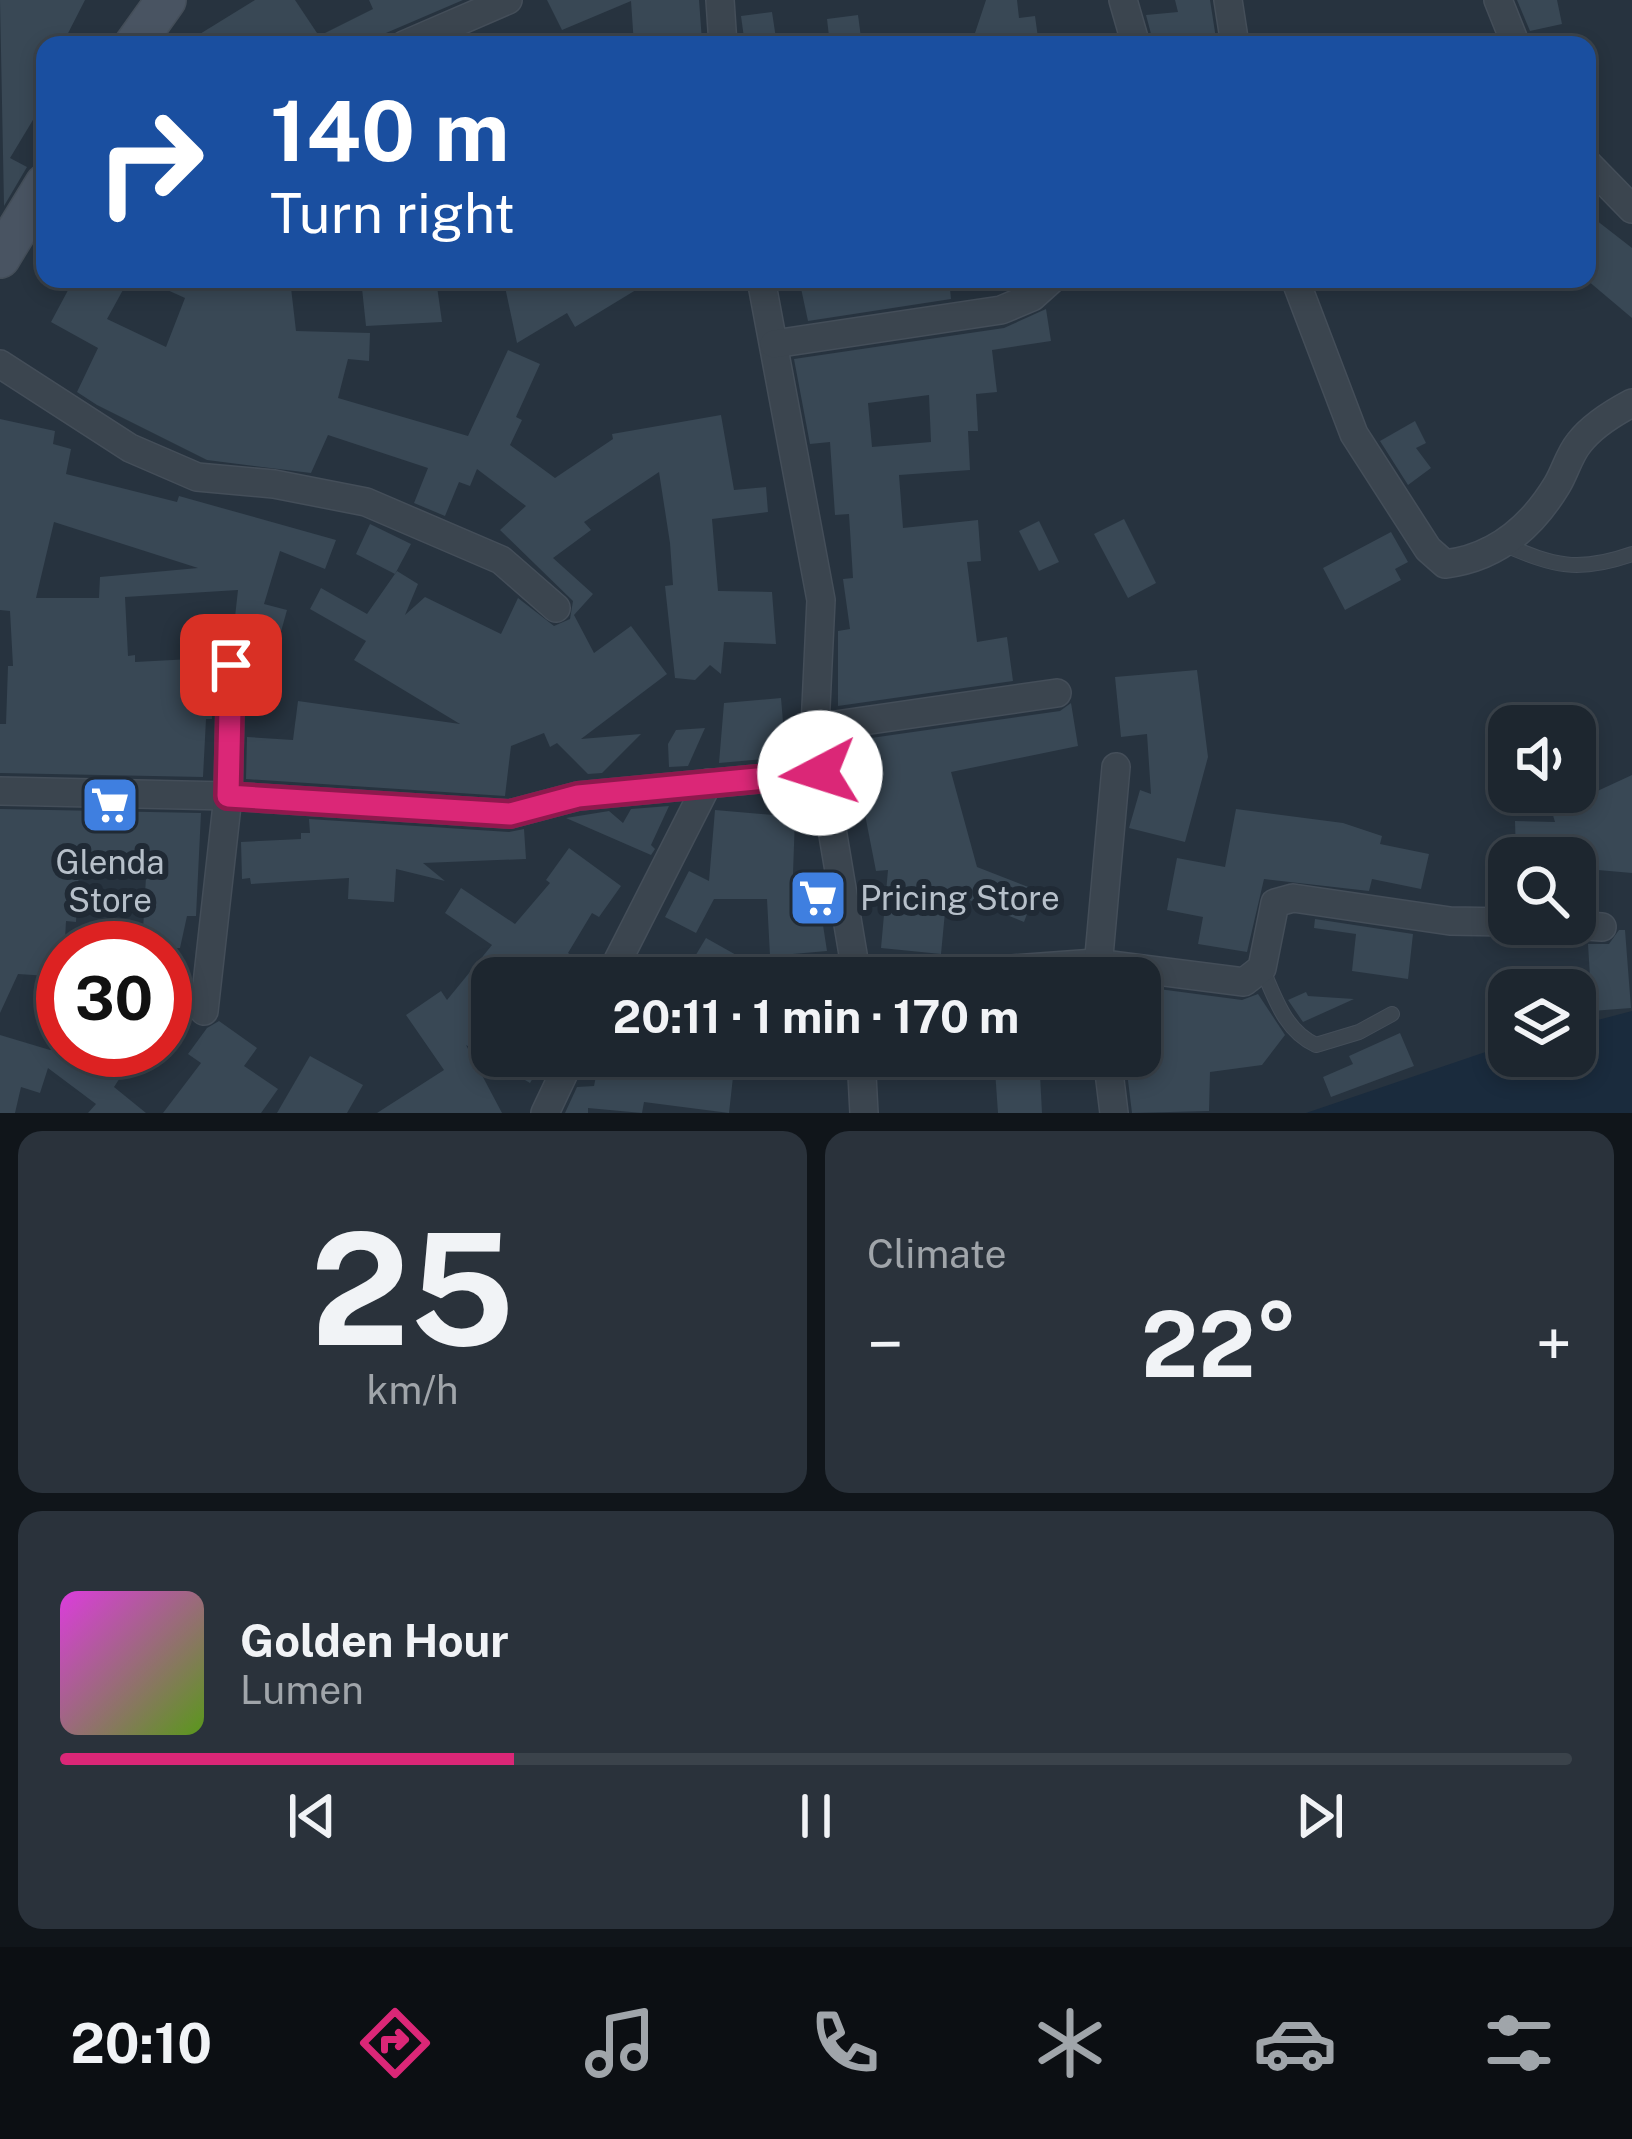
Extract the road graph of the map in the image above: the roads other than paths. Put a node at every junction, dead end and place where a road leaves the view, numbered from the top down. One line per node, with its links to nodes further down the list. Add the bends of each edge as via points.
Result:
1 (166, 0): 7 (main road)
2 (508, 0): 8 (street)
3 (720, 0): 9 (street)
4 (1123, 0): 10 (street)
5 (1228, 0): 11 (street)
6 (1498, 0): 12 (street)
7 (140, 36)
8 (425, 36)
9 (722, 36)
10 (1133, 36)
11 (1234, 36)
12 (1512, 36)
13 (1596, 173): 15 (street)
14 (36, 199): 16 (main road)
15 (1632, 209)
16 (0, 258)
17 (763, 288): 20 (street)
18 (1042, 288): 20 (street, via 1000,310)
19 (1298, 288): 23 (street, via 1354,434 1428,549 1444,564)
20 (774, 344): 28 (street, via 821,600)
21 (0, 364): 25 (street, via 111,437 180,470 366,502 501,560)
22 (1632, 403): 23 (street, via 1579,442 1539,513)
23 (1503, 544): 24 (lane, via 1550,564 1595,567)
24 (1632, 554)
25 (556, 608)
26 (231, 665): 33 (street)
27 (1057, 693): 28 (street)
28 (815, 728): 30 (street)
29 (1116, 767): 39 (street)
30 (820, 773): 31 (street); 38 (street)
31 (708, 783): 33 (street, via 578,796 510,814); 37 (street)
32 (0, 791): 33 (street)
33 (228, 796): 42 (street)
34 (1488, 922): 40 (street, via 1293,898 1275,903)
35 (1596, 927): 36 (street)
36 (1602, 927)
37 (620, 957)
38 (853, 957)
39 (1097, 957)
40 (1262, 968): 41 (street, via 1244,982); 43 (lane, via 1299,1037 1316,1045)
41 (1161, 977)
42 (204, 1011)
43 (1392, 1015)
44 (562, 1077): 47 (street)
45 (862, 1077): 48 (street)
46 (1110, 1077): 49 (street)
47 (545, 1113)
48 (864, 1113)
49 (1114, 1113)

